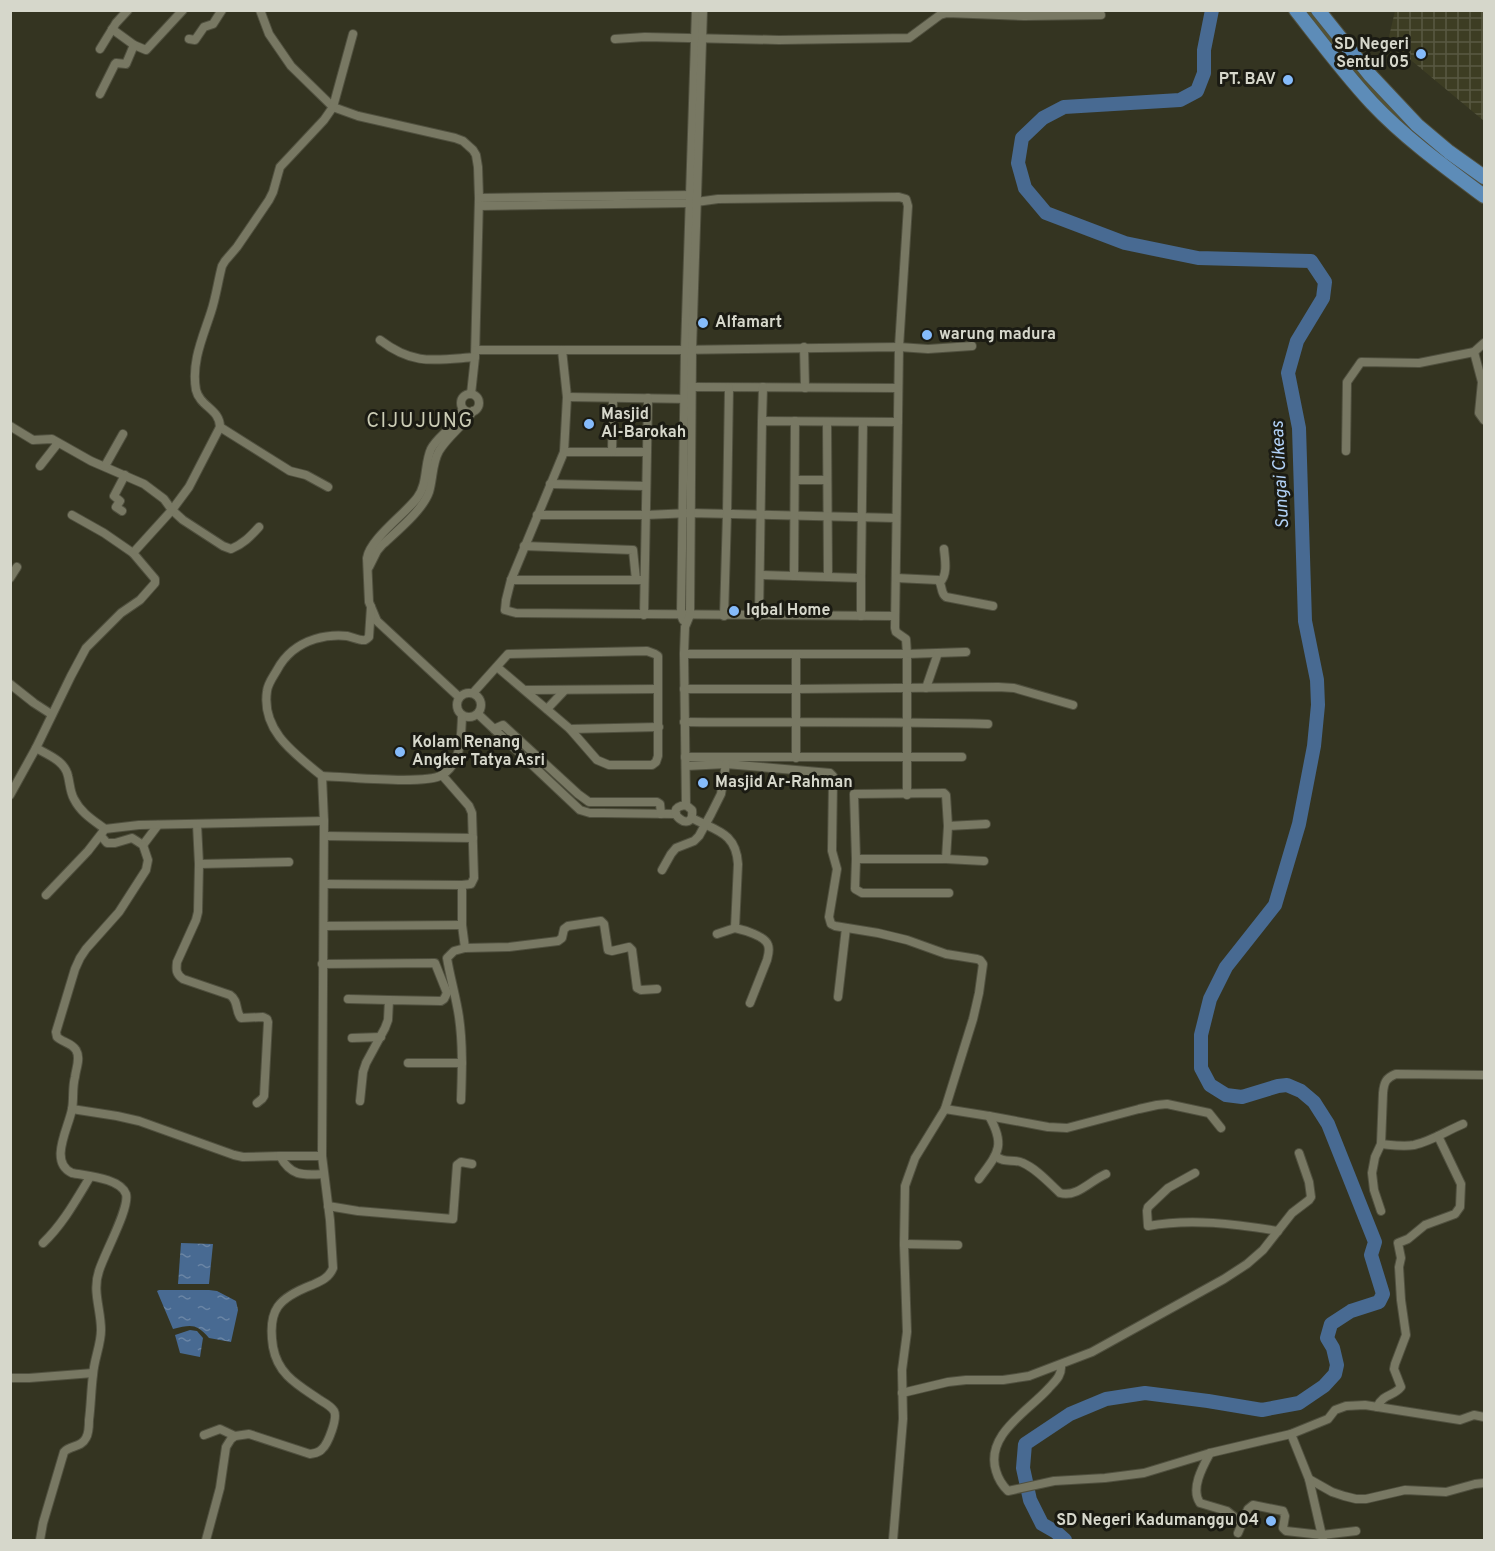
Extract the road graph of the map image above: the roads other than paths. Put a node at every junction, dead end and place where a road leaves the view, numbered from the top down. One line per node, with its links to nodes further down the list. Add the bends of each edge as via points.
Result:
1 (128, 10): 10 (street)
2 (183, 10): 15 (street, via 148,50)
3 (222, 10): 12 (street, via 195,40)
4 (260, 10): 18 (street, via 269,34 291,66)
5 (696, 10): 14 (street)
6 (703, 10): 14 (street)
7 (1296, 10): 20 (main road, via 1372,103 1411,140)
8 (1318, 10): 19 (main road, via 1417,125)
9 (1101, 15): 14 (street, via 948,13 909,38)
10 (112, 29): 15 (street); 16 (street)
11 (353, 34): 18 (street)
12 (189, 39)
13 (615, 39): 14 (street)
14 (698, 39): 21 (street)
15 (134, 45): 17 (street, via 126,64 115,64)
16 (100, 49)
17 (100, 94)
18 (333, 107): 22 (street, via 463,141 476,155); 51 (street, via 280,167 269,200 222,266 194,372 197,393 219,417)
19 (1485, 177)
20 (1485, 196)
21 (693, 199): 22 (street); 25 (street, via 906,199); 29 (street)
22 (479, 202): 31 (street)
23 (380, 340): 31 (street, via 392,350 416,359 442,360)
24 (1485, 343): 30 (street)
25 (899, 346): 26 (street); 27 (street); 36 (street)
26 (972, 346)
27 (804, 347): 29 (street); 35 (street)
28 (562, 350): 29 (street); 31 (street); 38 (street)
29 (689, 350): 32 (street)
30 (1474, 352): 44 (street, via 1482,382 1479,413); 54 (street, via 1419,363 1361,362 1347,382)
31 (475, 353): 37 (street)
32 (688, 387): 33 (street); 41 (street)
33 (729, 387): 34 (street); 69 (street)
34 (763, 387): 35 (street); 45 (street)
35 (806, 387): 36 (street)
36 (898, 387): 49 (street)
37 (471, 394): 42 (street, via 463,397); 43 (street, via 479,402)
38 (567, 397): 39 (street); 55 (street)
39 (613, 398): 40 (street); 56 (street)
40 (648, 398): 41 (street); 57 (street)
41 (688, 399): 68 (street)
42 (463, 409): 43 (street); 83 (street, via 434,443 422,490 368,553)
43 (473, 411): 83 (street, via 437,455 427,496 382,544)
44 (1485, 420)
45 (762, 421): 46 (street); 73 (street)
46 (795, 421): 47 (street); 61 (street)
47 (826, 422): 48 (street); 62 (street)
48 (863, 422): 49 (street); 76 (street)
49 (898, 422): 77 (street)
50 (10, 426): 53 (street, via 33,440 52,438)
51 (220, 428): 65 (street, via 290,471); 66 (street, via 189,487)
52 (123, 434): 59 (street)
53 (58, 443): 58 (street); 59 (street)
54 (1346, 451)
55 (564, 452): 56 (street); 63 (street)
56 (612, 452): 57 (street)
57 (646, 452): 64 (street)
58 (40, 466)
59 (105, 466): 60 (street)
60 (125, 475): 66 (street, via 157,489); 67 (street, via 114,496 120,501 116,507)
61 (795, 480): 62 (street); 74 (street)
62 (827, 480): 75 (street)
63 (550, 484): 64 (street); 71 (street)
64 (646, 486): 72 (street)
65 (328, 487)
66 (172, 510): 78 (street, via 231,549); 81 (street)
67 (122, 511)
68 (686, 513): 69 (street); 72 (street); 96 (street)
69 (727, 514): 73 (street); 97 (street)
70 (72, 515): 81 (street)
71 (537, 515): 72 (street); 79 (street)
72 (645, 515): 91 (street)
73 (761, 515): 74 (street); 84 (street)
74 (795, 516): 75 (street); 85 (street)
75 (827, 516): 76 (street); 86 (street)
76 (863, 517): 77 (street); 88 (street)
77 (896, 518): 89 (street)
78 (259, 527)
79 (524, 546): 90 (street); 91 (street, via 633,550)
80 (945, 549): 92 (street, via 945,575)
81 (133, 554): 119 (street, via 155,583 86,648)
82 (17, 567): 87 (street)
83 (368, 569): 94 (street)
84 (760, 575): 85 (street); 98 (street)
85 (794, 576): 86 (street)
86 (828, 577): 88 (street)
87 (10, 578)
88 (861, 578): 99 (street)
89 (896, 578): 92 (street); 100 (street)
90 (511, 580): 91 (street); 95 (street, via 505,605 508,612)
91 (640, 580): 95 (street)
92 (940, 582): 93 (street, via 946,597)
93 (993, 606)
94 (371, 607): 116 (street, via 377,621); 138 (street, via 367,639 327,636 300,645 289,653 269,682 267,706 278,736)
95 (644, 615): 96 (street)
96 (685, 615): 97 (street); 103 (street)
97 (724, 615): 98 (street)
98 (759, 616): 99 (street)
99 (861, 616): 100 (street)
100 (895, 616): 104 (street, via 896,630 906,639)
101 (966, 652): 102 (street)
102 (938, 653): 104 (street); 109 (street)
103 (684, 654): 105 (street); 111 (street)
104 (907, 654): 105 (street); 108 (street)
105 (796, 655): 112 (street)
106 (497, 667): 110 (street, via 508,654 647,651 658,656); 113 (street); 115 (street)
107 (10, 684): 119 (street)
108 (906, 688): 109 (street); 112 (street); 123 (street)
109 (926, 688): 117 (street, via 1014,688)
110 (658, 689): 114 (street); 126 (street)
111 (684, 689): 112 (street); 122 (street)
112 (796, 689): 124 (street)
113 (526, 690): 114 (street); 118 (street)
114 (564, 691): 118 (street)
115 (473, 693): 116 (street); 120 (street, via 481,705)
116 (459, 697): 121 (street, via 456,706)
117 (1073, 705)
118 (547, 709): 128 (street)
119 (51, 714): 129 (street)
120 (478, 714): 121 (street); 127 (street)
121 (462, 716): 137 (street, via 461,746)
122 (684, 722): 124 (street); 135 (street)
123 (906, 722): 124 (street); 125 (street); 131 (street)
124 (797, 723): 133 (street)
125 (988, 724)
126 (659, 728): 128 (street); 128 (street, via 658,756 652,765 609,765 597,759)
127 (494, 729): 130 (street, via 503,725); 134 (street)
128 (570, 729)
129 (36, 748): 141 (street); 155 (street, via 59,761 67,771 74,800)
130 (532, 751): 134 (street); 139 (street)
131 (906, 757): 132 (street); 133 (street); 142 (street)
132 (962, 757)
133 (796, 758): 135 (street)
134 (525, 759): 140 (street)
135 (686, 761): 136 (street); 144 (street)
136 (726, 764): 153 (street, via 721,794); 172 (street, via 833,776 832,851 837,869 829,917 831,924)
137 (442, 775): 138 (street, via 428,779); 157 (street, via 471,809)
138 (322, 776): 149 (street)
139 (560, 777): 140 (street); 143 (street, via 586,800)
140 (553, 785): 145 (street, via 580,810)
141 (10, 795)
142 (907, 795): 154 (street, via 944,793); 159 (street, via 850,794)
143 (603, 801): 145 (street); 146 (street, via 657,802)
144 (686, 805): 147 (street, via 677,809); 148 (street, via 692,810)
145 (602, 813): 146 (street)
146 (661, 814): 147 (street)
147 (676, 814): 148 (street, via 683,822)
148 (692, 818): 153 (street)
149 (324, 821): 150 (street); 156 (street)
150 (197, 824): 152 (street); 163 (street)
151 (986, 824): 154 (street)
152 (158, 825): 155 (street, via 126,825); 158 (street)
153 (705, 825): 164 (street, via 694,841 676,848); 171 (street, via 724,833 738,853)
154 (948, 826): 160 (street)
155 (103, 832): 158 (street, via 107,843 132,838); 168 (street)
156 (324, 836): 157 (street); 165 (street)
157 (473, 838): 166 (street, via 474,878 471,884)
158 (143, 845): 189 (street, via 148,860 146,870 119,912 80,958 56,1032 78,1055)
159 (856, 859): 160 (street); 167 (street, via 857,891)
160 (946, 859): 161 (street)
161 (984, 861)
162 (290, 862): 163 (street)
163 (199, 864): 188 (street, via 196,920 176,969 183,979 234,997 241,1018 267,1019 264,1096)
164 (662, 870)
165 (324, 884): 166 (street); 170 (street)
166 (462, 885): 169 (street)
167 (949, 892)
168 (46, 895)
169 (462, 925): 170 (street); 174 (street)
170 (324, 926): 175 (street)
171 (735, 928): 173 (street); 180 (street, via 768,944 769,954)
172 (846, 928): 177 (street); 190 (street, via 982,961 973,1019)
173 (717, 934)
174 (465, 948): 176 (street, via 558,941 568,926 601,921 608,950 632,950 639,989); 184 (street, via 447,958 459,1017)
175 (322, 964): 179 (street, via 436,964 447,993 444,999); 198 (street)
176 (657, 989)
177 (838, 997)
178 (348, 999): 179 (street)
179 (389, 1000): 181 (street, via 388,1020)
180 (750, 1003)
181 (381, 1037): 182 (street); 187 (street, via 363,1072)
182 (352, 1038)
183 (408, 1063): 184 (street)
184 (462, 1063): 186 (street)
185 (1485, 1075): 195 (street, via 1388,1077 1383,1093)
186 (461, 1100)
187 (360, 1101)
188 (257, 1103)
189 (72, 1109): 197 (street, via 139,1121 234,1155); 204 (street, via 61,1160 67,1170)
190 (945, 1109): 191 (street); 210 (street, via 922,1144 905,1186)
191 (989, 1116): 193 (street, via 1067,1128 1167,1104 1209,1113); 199 (street, via 998,1136)
192 (1463, 1124): 194 (street)
193 (1221, 1128)
194 (1438, 1136): 195 (street, via 1413,1145); 216 (street, via 1461,1184 1460,1207 1455,1214 1425,1225 1398,1243 1406,1335 1394,1369 1401,1387 1381,1399)
195 (1381, 1144): 207 (street, via 1372,1173)
196 (1299, 1153): 208 (street, via 1311,1197)
197 (280, 1156): 198 (street); 202 (street, via 295,1173)
198 (322, 1156): 202 (street)
199 (996, 1156): 203 (street, via 1022,1162 1064,1194 1073,1194); 205 (street)
200 (472, 1164): 206 (street, via 457,1165 453,1219)
201 (1195, 1173): 208 (street, via 1168,1188 1148,1207 1148,1226 1186,1222)
202 (324, 1174): 206 (street)
203 (1106, 1174)
204 (90, 1177): 209 (street, via 55,1232); 213 (street, via 120,1186 127,1199 97,1279 101,1328)
205 (979, 1179)
206 (328, 1206): 220 (street, via 331,1273 281,1301 274,1313 273,1343 277,1362 289,1378 334,1411 330,1436 321,1451 310,1454 256,1435)
207 (1382, 1211)
208 (1278, 1231): 212 (street, via 1263,1250 1224,1279)
209 (43, 1243)
210 (904, 1244): 211 (street); 215 (street, via 907,1332)
211 (958, 1245)
212 (1061, 1365): 215 (street, via 1017,1379 948,1382); 221 (street, via 1060,1376 1004,1432 996,1446 993,1455 997,1476 1006,1490 1067,1479 1106,1479 1144,1473)
213 (93, 1373): 214 (street); 228 (street, via 88,1433 83,1443 64,1452)
214 (10, 1378)
215 (902, 1393): 230 (street)
216 (1377, 1407): 217 (street, via 1460,1420 1474,1415); 218 (street, via 1356,1405 1337,1409 1328,1419)
217 (1485, 1417)
218 (1292, 1434): 221 (street); 222 (street)
219 (204, 1435): 220 (street, via 220,1430)
220 (235, 1436): 229 (street, via 226,1446)
221 (1210, 1453): 224 (street, via 1200,1476 1198,1500 1227,1511)
222 (1309, 1479): 223 (street, via 1356,1499 1405,1490 1446,1492); 227 (street)
223 (1485, 1483)
224 (1242, 1523): 226 (street); 227 (street, via 1248,1509 1256,1505 1283,1511 1284,1530)
225 (1356, 1531): 227 (street)
226 (1238, 1533)
227 (1323, 1538)
228 (40, 1540)
229 (206, 1540)
230 (893, 1540)

